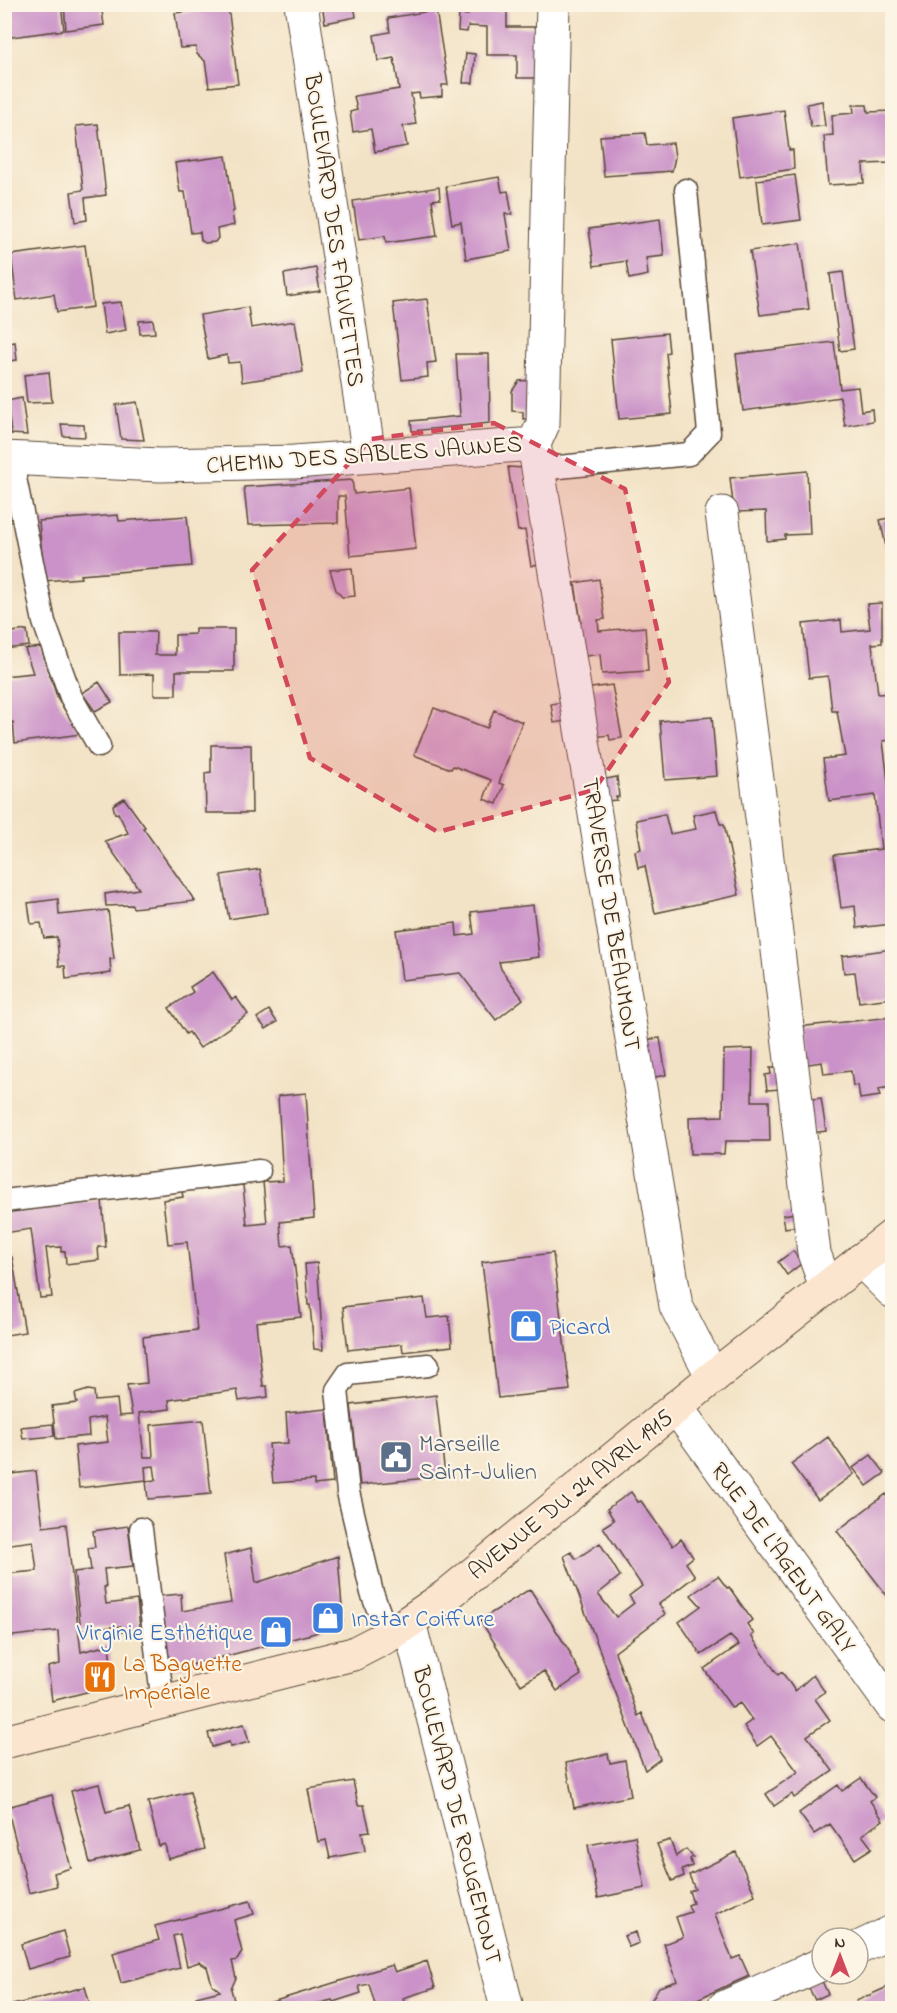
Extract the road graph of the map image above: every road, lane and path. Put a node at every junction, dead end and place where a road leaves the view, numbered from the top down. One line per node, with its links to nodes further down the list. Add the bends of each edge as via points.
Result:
1 (301, 4): 4 (street, BOULEVARD DES FAUVETTES)
2 (552, 4): 5 (street, CHEMIN DES SABLES JAUNES, via 543,424)
3 (686, 190): 5 (lane, via 709,434 689,454)
4 (369, 456): 5 (street, CHEMIN DES SABLES JAUNES); 6 (street, CHEMIN DES SABLES JAUNES, via 160,465)
5 (536, 456): 16 (street, TRAVERSE DE BEAUMONT, via 676,1306)
6 (8, 458): 8 (lane, via 44,622 71,697)
7 (722, 513): 13 (street, via 814,1253)
8 (99, 746)
9 (259, 1171): 10 (lane)
10 (4, 1201)
11 (892, 1236): 12 (main road, AVENUE DU 24 AVRIL 1915)
12 (861, 1260): 13 (main road, AVENUE DU 24 AVRIL 1915); 14 (street)
13 (826, 1287): 16 (main road, AVENUE DU 24 AVRIL 1915)
14 (892, 1291)
15 (428, 1365): 19 (lane, via 348,1374 337,1390 348,1492 372,1593)
16 (712, 1377): 17 (main road, AVENUE DU 24 AVRIL 1915)
17 (676, 1407): 19 (main road, AVENUE DU 24 AVRIL 1915, via 459,1585); 21 (street, RUE DE L'AGENT GALY)
18 (141, 1529): 20 (lane)
19 (399, 1629): 20 (main road, AVENUE DU 24 AVRIL 1915, via 353,1654); 26 (street, BOULEVARD DE ROUGEMONT)
20 (163, 1703): 22 (main road, AVENUE DU 24 AVRIL 1915)
21 (892, 1706)
22 (4, 1742)
23 (892, 1932): 24 (street)
24 (870, 1942)
25 (810, 1969): 27 (street)
26 (507, 2008)
27 (723, 2008)

